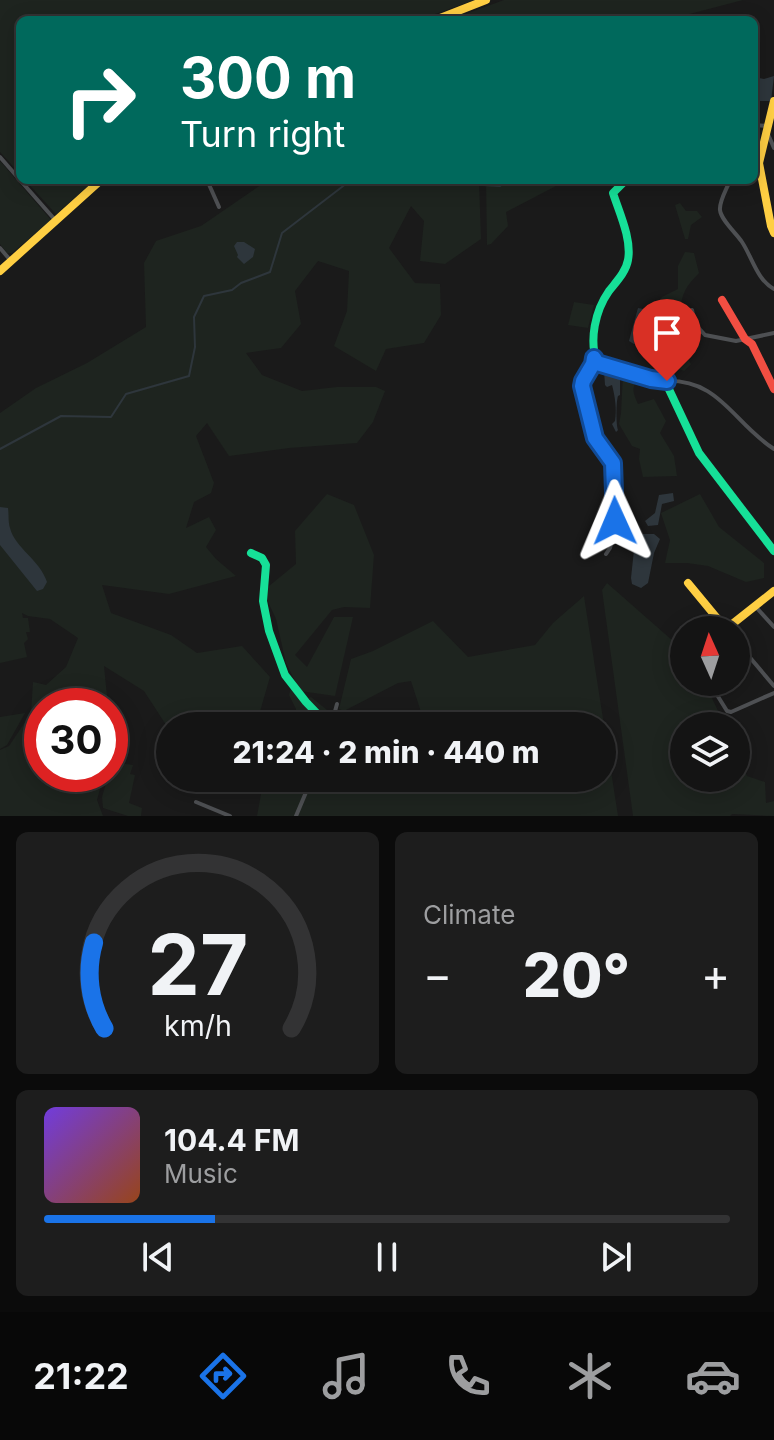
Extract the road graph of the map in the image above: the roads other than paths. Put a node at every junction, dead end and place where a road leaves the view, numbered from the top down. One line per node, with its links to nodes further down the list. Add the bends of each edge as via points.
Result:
1 (486, 0): 2 (street)
2 (446, 16)
3 (774, 101): 5 (street)
4 (758, 126): 5 (street)
5 (768, 129): 6 (street); 16 (street, via 760,171)
6 (774, 148)
7 (0, 157): 8 (street)
8 (16, 175)
9 (24, 184): 15 (street)
10 (97, 184): 15 (street)
11 (209, 184): 14 (street)
12 (622, 184): 25 (street, via 613,193 629,257 601,303)
13 (728, 184): 20 (street, via 719,207 722,217)
14 (219, 207)
15 (56, 221): 18 (street)
16 (774, 233)
17 (0, 248): 18 (street)
18 (11, 261): 19 (street)
19 (0, 271)
20 (774, 289)
21 (722, 300): 24 (street)
22 (692, 310): 24 (street, via 705,335)
23 (774, 333): 24 (street)
24 (745, 339): 27 (street)
25 (594, 358): 26 (street); 31 (street, via 582,386 595,438 615,475 615,530)
26 (661, 381): 28 (street, via 686,382 713,394); 29 (street, via 699,453)
27 (774, 389)
28 (774, 449)
29 (774, 551)
30 (251, 553): 43 (street, via 266,565 263,601 285,675)
31 (606, 554)
32 (688, 583): 35 (street)
33 (774, 591): 34 (street)
34 (755, 606): 36 (street); 37 (street)
35 (715, 616)
36 (743, 616)
37 (774, 627)
38 (750, 658): 39 (street)
39 (774, 686)
40 (774, 693): 41 (street, via 731,712)
41 (718, 696)
42 (337, 704): 44 (street)
43 (316, 712)
44 (334, 712)
45 (306, 792): 48 (street)
46 (196, 802): 47 (street)
47 (230, 816)
48 (296, 816)

